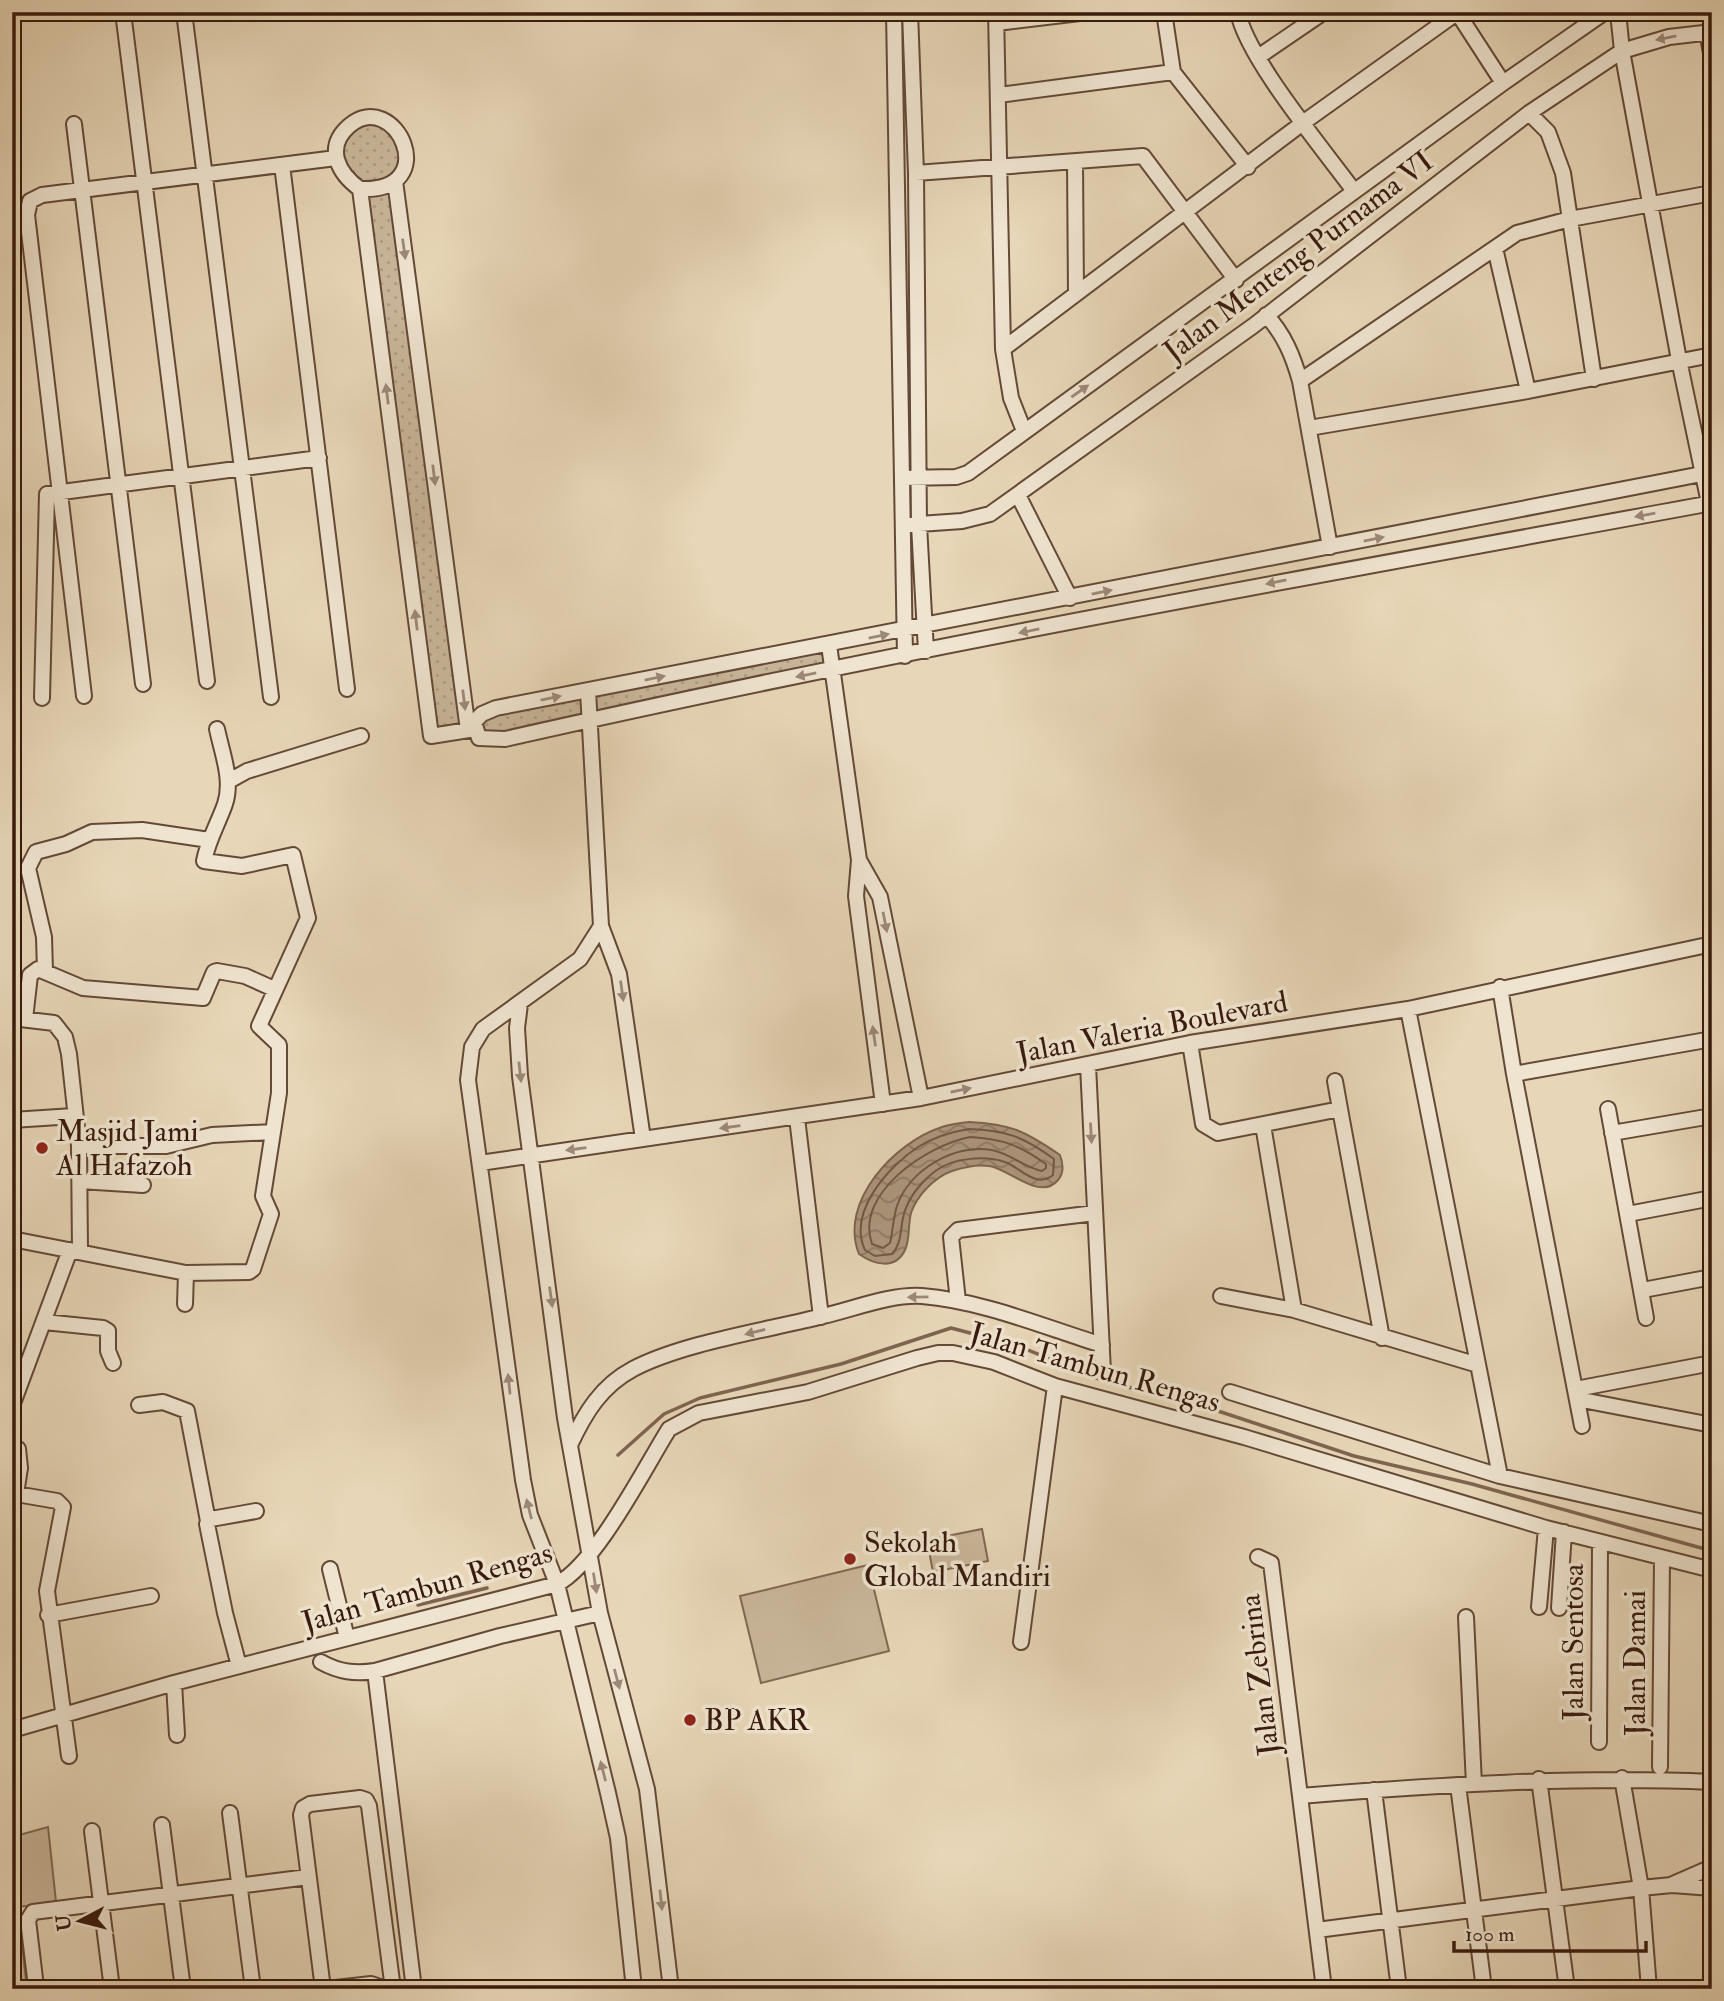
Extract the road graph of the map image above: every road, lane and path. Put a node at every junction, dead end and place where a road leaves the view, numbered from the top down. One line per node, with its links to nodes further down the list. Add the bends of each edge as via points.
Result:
1 (123, 12): 31 (street)
2 (184, 12): 29 (street)
3 (894, 12): 55 (street)
4 (910, 12): 28 (street)
5 (1088, 12): 12 (street)
6 (1164, 12): 17 (street)
7 (1238, 12): 15 (street)
8 (1324, 12): 11 (street)
9 (1457, 12): 18 (street); 21 (street)
10 (1614, 13): 14 (street); 18 (street, Jalan Menteng Purnama VI)
11 (1310, 17): 15 (street)
12 (996, 18): 19 (street)
13 (1709, 32): 14 (street, Jalan Menteng Purnama VI, one-way to 14); 16 (street)
14 (1622, 47): 20 (street, Jalan Menteng Purnama VI); 36 (street)
15 (1258, 57): 21 (street)
16 (1712, 58)
17 (1173, 72): 19 (street); 26 (street)
18 (1503, 83): 34 (street, Jalan Menteng Purnama VI)
19 (999, 95): 27 (street)
20 (1529, 113): 38 (street, via 1548,132 1558,151); 42 (street, Jalan Menteng Purnama VI)
21 (1304, 122): 26 (street); 34 (street)
22 (75, 124): 33 (street)
23 (336, 158): 25 (street); 30 (street, via 338,140 349,125 366,118 384,121 399,131 407,148 405,166); 32 (street, via 344,177)
24 (1075, 162): 27 (street); 37 (street, via 1143,156); 41 (street)
25 (282, 165): 29 (street); 51 (street)
26 (1248, 167): 37 (street)
27 (1000, 169): 28 (street); 43 (street)
28 (916, 173): 55 (street)
29 (204, 174): 31 (street); 52 (street)
30 (395, 181): 32 (street, via 379,190); 79 (street, one-way to 79)
31 (144, 182): 33 (street); 54 (street)
32 (360, 188): 79 (street, one-way to 32, via 431,736)
33 (83, 190): 56 (street); 57 (street, via 42,195 30,201 27,215)
34 (1354, 191): 40 (street, Jalan Menteng Purnama VI)
35 (1712, 193): 36 (street)
36 (1652, 202): 38 (street); 45 (street)
37 (1188, 213): 40 (street); 41 (street)
38 (1570, 219): 39 (street, via 1533,227); 46 (street)
39 (1495, 248): 47 (street); 48 (street)
40 (1236, 280): 50 (street, Jalan Menteng Purnama VI, one-way to 40)
41 (1076, 294): 43 (street)
42 (1266, 315): 47 (street, via 1294,359); 58 (street, Jalan Menteng Purnama VI)
43 (1003, 349): 50 (street, via 1011,398)
44 (1712, 355): 45 (street)
45 (1679, 360): 46 (street); 53 (street)
46 (1594, 379): 48 (street)
47 (1300, 381): 49 (street)
48 (1528, 391): 49 (street)
49 (1309, 428): 61 (street)
50 (1024, 430): 55 (street, Jalan Menteng Purnama VI, via 961,476)
51 (318, 457): 52 (street); 72 (street)
52 (242, 468): 54 (street); 75 (street)
53 (1708, 472): 59 (street); 61 (street, one-way to 53)
54 (181, 476): 56 (street); 70 (street)
55 (911, 478): 60 (street)
56 (119, 485): 57 (street); 71 (street)
57 (60, 493): 74 (street); 76 (street, via 47,494)
58 (1017, 495): 60 (street, Jalan Menteng Purnama VI, via 975,519); 63 (street)
59 (1710, 503): 62 (street, one-way to 62)
60 (912, 525): 64 (street); 65 (street)
61 (1323, 549): 62 (street); 63 (street, one-way to 61)
62 (1320, 574): 67 (street, one-way to 67)
63 (1070, 598): 64 (street)
64 (924, 627): 65 (street); 67 (street)
65 (905, 631): 66 (street, one-way to 65); 68 (street)
66 (829, 645): 69 (street); 73 (street, one-way to 66)
67 (926, 652): 68 (street)
68 (905, 656): 69 (street)
69 (833, 670): 77 (street, one-way to 77); 83 (street)
70 (207, 681)
71 (144, 684)
72 (347, 689)
73 (588, 691): 77 (street); 79 (street, one-way to 73, via 490,710)
74 (84, 696)
75 (271, 697)
76 (42, 698)
77 (592, 719): 79 (street, via 488,741); 84 (street)
78 (217, 729): 81 (street)
79 (471, 729)
80 (361, 736): 81 (street, via 247,771)
81 (229, 781): 82 (street, via 225,804)
82 (209, 840): 86 (street, via 142,830 92,832 36,852 28,869 44,937); 88 (street, via 206,863 242,866 291,855 296,858 308,918)
83 (859, 860): 97 (street, one-way to 97, via 880,897); 98 (street, one-way to 83, via 856,896)
84 (601, 926): 89 (street, via 580,959); 108 (street, one-way to 108, via 619,974)
85 (1712, 944): 87 (street, Jalan Valeria Boulevard)
86 (45, 971): 88 (street, via 83,988 203,998 215,971 245,976); 91 (street, via 38,969 30,975)
87 (1500, 987): 90 (street, Jalan Valeria Boulevard); 95 (street)
88 (274, 989): 106 (street, via 259,1028 279,1045)
89 (520, 1004): 110 (street, one-way to 110, via 519,1066); 111 (street, via 484,1029 472,1046 468,1080)
90 (1408, 1009): 93 (street, Jalan Valeria Boulevard); 133 (street)
91 (18, 1018): 101 (street, via 54,1023 65,1037)
92 (1712, 1039): 95 (street)
93 (1190, 1043): 94 (street, Jalan Valeria Boulevard); 105 (street, via 1203,1124 1218,1133)
94 (1088, 1065): 97 (street, Jalan Valeria Boulevard, one-way to 94); 115 (street, one-way to 115)
95 (1514, 1074): 137 (street)
96 (1335, 1081): 99 (street)
97 (921, 1098): 98 (street, Jalan Valeria Boulevard)
98 (883, 1104): 103 (street, Jalan Valeria Boulevard)
99 (1340, 1109): 105 (street); 129 (street)
100 (1608, 1110): 107 (street)
101 (74, 1116): 104 (street); 109 (street)
102 (1712, 1116): 107 (street)
103 (797, 1118): 108 (street, Jalan Valeria Boulevard, one-way to 108); 126 (street)
104 (12, 1120)
105 (1263, 1125): 125 (street)
106 (273, 1132): 109 (street, via 212,1135 166,1146); 119 (street, via 262,1196 271,1214 253,1269 245,1273)
107 (1612, 1133): 116 (street)
108 (643, 1139): 110 (street, Jalan Valeria Boulevard, one-way to 110)
109 (79, 1146): 112 (street)
110 (532, 1155): 111 (street, Jalan Valeria Boulevard); 142 (street, one-way to 142)
111 (480, 1163): 157 (street, one-way to 111, via 530,1515 523,1480)
112 (80, 1181): 113 (street); 118 (street)
113 (143, 1185)
114 (1712, 1198): 116 (street)
115 (1095, 1213): 123 (street, via 958,1230 951,1237); 130 (street)
116 (1628, 1214): 121 (street)
117 (12, 1239): 118 (street)
118 (75, 1250): 119 (street); 128 (street)
119 (186, 1273): 124 (street)
120 (1712, 1277): 121 (street)
121 (1643, 1290): 127 (street)
122 (1221, 1296): 125 (street)
123 (958, 1301): 126 (street, one-way to 126, via 919,1296); 130 (street)
124 (185, 1304)
125 (1294, 1310): 129 (street)
126 (821, 1317): 142 (street, one-way to 142, via 633,1369 593,1401)
127 (1646, 1318)
128 (44, 1322): 131 (street, via 103,1328 108,1331); 139 (street)
129 (1382, 1338): 133 (street)
130 (1102, 1345): 134 (street)
131 (113, 1363)
132 (1712, 1363): 137 (street)
133 (1478, 1365): 144 (street)
134 (1103, 1372)
135 (1055, 1386): 149 (street, Jalan Tambun Rengas, via 1244,1437); 152 (street, Jalan Tambun Rengas, via 994,1362 938,1353 831,1386 699,1413 668,1429); 166 (street)
136 (1230, 1392): 144 (street)
137 (1576, 1394): 140 (street); 141 (street)
138 (139, 1405): 147 (street, via 163,1402 187,1411)
139 (12, 1406)
140 (1712, 1425)
141 (1583, 1426)
142 (570, 1445): 152 (street)
143 (14, 1446): 145 (street, via 20,1468)
144 (1500, 1476): 148 (street)
145 (14, 1494): 162 (street, via 62,1505 47,1591)
146 (256, 1511): 147 (street)
147 (208, 1521): 167 (street)
148 (1712, 1524)
149 (1546, 1528): 150 (street, Jalan Tambun Rengas); 159 (street)
150 (1564, 1532): 151 (street, Jalan Tambun Rengas); 160 (street)
151 (1600, 1542): 154 (street, Jalan Tambun Rengas); 174 (street, Jalan Sentosa)
152 (590, 1552): 157 (street, Jalan Tambun Rengas, via 568,1578); 161 (street, one-way to 161)
153 (1258, 1557): 183 (street, Jalan Zebrina, via 1272,1563)
154 (1662, 1558): 156 (street, Jalan Tambun Rengas); 176 (street, Jalan Damai)
155 (330, 1569): 165 (street)
156 (1712, 1570)
157 (556, 1584): 164 (street); 165 (street, Jalan Tambun Rengas)
158 (151, 1596): 162 (street)
159 (1539, 1607)
160 (1559, 1608)
161 (600, 1613): 164 (street, Jalan Tambun Rengas); 207 (street, one-way to 207, via 647,1789)
162 (48, 1615): 171 (street)
163 (1466, 1617): 180 (street)
164 (566, 1621): 169 (street, Jalan Tambun Rengas); 206 (street, one-way to 164, via 618,1838)
165 (347, 1638): 167 (street, Jalan Tambun Rengas)
166 (1021, 1642)
167 (238, 1661): 170 (street, Jalan Tambun Rengas)
168 (321, 1662): 169 (street, Jalan Tambun Rengas, via 341,1671)
169 (375, 1671): 200 (street)
170 (174, 1683): 171 (street, Jalan Tambun Rengas); 173 (street)
171 (63, 1710): 172 (street, Jalan Tambun Rengas); 175 (street)
172 (12, 1730)
173 (177, 1735)
174 (1599, 1742)
175 (69, 1756)
176 (1660, 1768)
177 (1622, 1778): 178 (street, Jalan Zebrina); 179 (street, Jalan Zebrina); 191 (street)
178 (1539, 1779): 180 (street, Jalan Zebrina); 194 (street)
179 (1712, 1782)
180 (1474, 1784): 181 (street, Jalan Zebrina)
181 (1458, 1785): 182 (street, Jalan Zebrina); 196 (street)
182 (1374, 1790): 183 (street, Jalan Zebrina); 197 (street)
183 (1300, 1796): 198 (street, Jalan Zebrina)
184 (230, 1813): 189 (street)
185 (162, 1825): 193 (street)
186 (92, 1831): 195 (street)
187 (1712, 1867): 190 (street)
188 (308, 1877): 189 (street); 204 (street); 205 (street, via 303,1808 366,1800)
189 (239, 1885): 193 (street); 203 (street)
190 (1672, 1885): 191 (street); 192 (street)
191 (1641, 1888): 194 (street); 212 (street)
192 (1712, 1888)
193 (171, 1894): 195 (street); 202 (street)
194 (1556, 1900): 196 (street); 211 (street)
195 (101, 1902): 199 (street, via 29,1915); 201 (street)
196 (1472, 1910): 197 (street); 210 (street)
197 (1391, 1920): 198 (street); 209 (street)
198 (1317, 1930): 208 (street, Jalan Zebrina)
199 (36, 1987)
200 (414, 1987): 205 (street)
201 (112, 1989)
202 (183, 1989)
203 (253, 1989)
204 (325, 1989): 205 (street, via 371,1984)
205 (390, 1989)
206 (634, 1989)
207 (671, 1989)
208 (1324, 1989)
209 (1399, 1989)
210 (1484, 1989)
211 (1567, 1989)
212 (1649, 1989)

